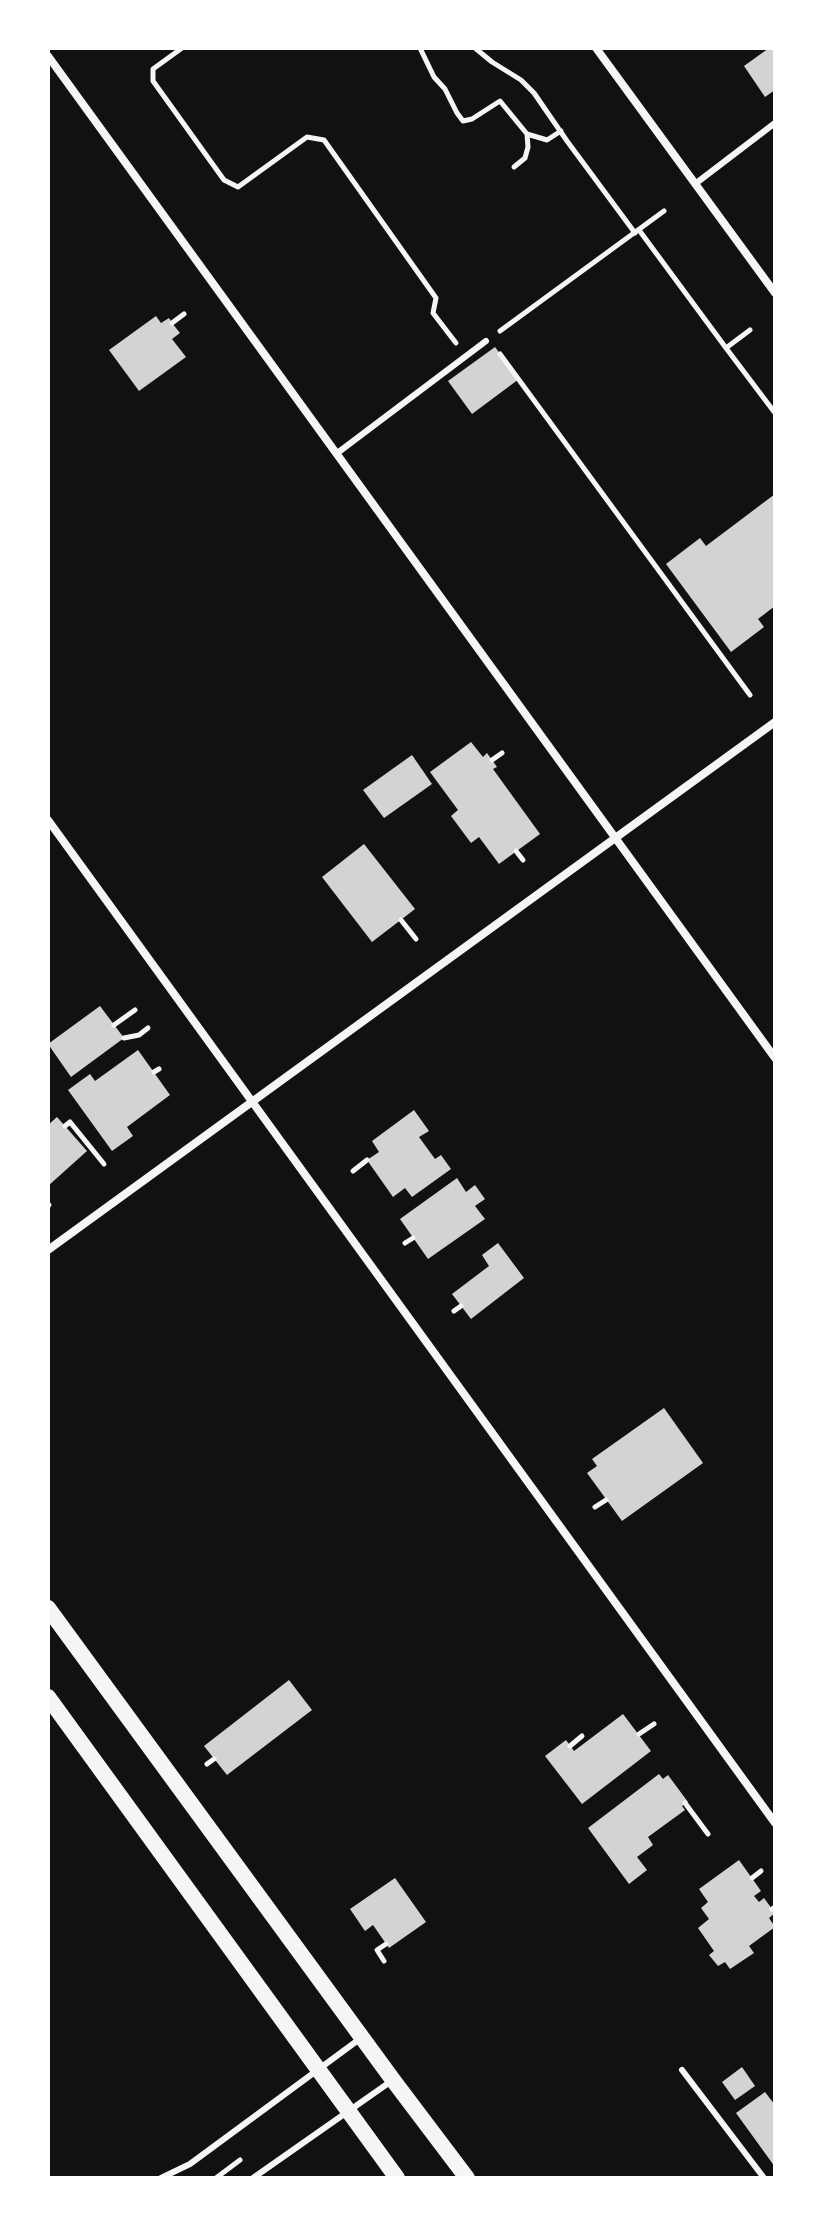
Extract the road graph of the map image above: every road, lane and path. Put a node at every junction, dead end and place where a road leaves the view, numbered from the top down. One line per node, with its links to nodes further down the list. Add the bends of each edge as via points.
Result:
1 (182, 48): 13 (path, via 153,69 153,81 224,180 238,187 307,137 324,140)
2 (420, 48): 8 (path, via 463,121 500,101)
3 (475, 48): 7 (path, via 521,80)
4 (596, 48): 10 (street)
5 (48, 56): 23 (street)
6 (775, 123): 10 (lane)
7 (561, 131): 8 (path, via 547,140); 12 (path)
8 (527, 134): 9 (path, via 525,158)
9 (514, 167)
10 (695, 184): 15 (street)
11 (664, 211): 12 (path)
12 (637, 232): 19 (path); 20 (path)
13 (418, 274): 14 (path); 21 (path, via 436,298 433,313)
14 (411, 279)
15 (775, 293)
16 (184, 314): 17 (path)
17 (172, 323)
18 (750, 330): 20 (path)
19 (488, 340): 21 (lane); 24 (path)
20 (726, 348): 22 (path)
21 (466, 356): 23 (lane)
22 (775, 413)
23 (336, 454): 29 (street)
24 (750, 695)
25 (775, 722): 29 (street)
26 (502, 753): 27 (path)
27 (492, 760)
28 (48, 820): 39 (street)
29 (616, 839): 38 (street); 39 (street)
30 (516, 851): 31 (path)
31 (523, 860)
32 (401, 920): 33 (path)
33 (416, 939)
34 (135, 1010): 35 (path)
35 (114, 1025)
36 (148, 1028): 37 (path)
37 (124, 1038)
38 (775, 1058)
39 (253, 1102): 46 (street); 60 (street)
40 (65, 1126): 42 (path, via 70,1122)
41 (367, 1160): 43 (path)
42 (104, 1164)
43 (353, 1171)
44 (413, 1238): 45 (path)
45 (405, 1243)
46 (48, 1250)
47 (461, 1306): 48 (path)
48 (454, 1311)
49 (606, 1500): 50 (path)
50 (595, 1507)
51 (48, 1608): 66 (main road)
52 (48, 1697): 67 (main road)
53 (654, 1724): 54 (path)
54 (639, 1734)
55 (582, 1736): 56 (path)
56 (570, 1746)
57 (214, 1759): 58 (path)
58 (207, 1764)
59 (685, 1803): 61 (path)
60 (775, 1823)
61 (708, 1834)
62 (761, 1871): 63 (path)
63 (752, 1878)
64 (386, 1944): 65 (path, via 377,1950)
65 (384, 1961)
66 (362, 2037): 67 (lane); 69 (main road)
67 (318, 2070): 70 (main road); 71 (lane, via 190,2164)
68 (682, 2070): 75 (lane)
69 (393, 2080): 70 (lane); 74 (main road)
70 (349, 2112): 72 (lane); 73 (main road)
71 (161, 2178)
72 (253, 2178)
73 (397, 2178)
74 (467, 2178)
75 (764, 2178)

